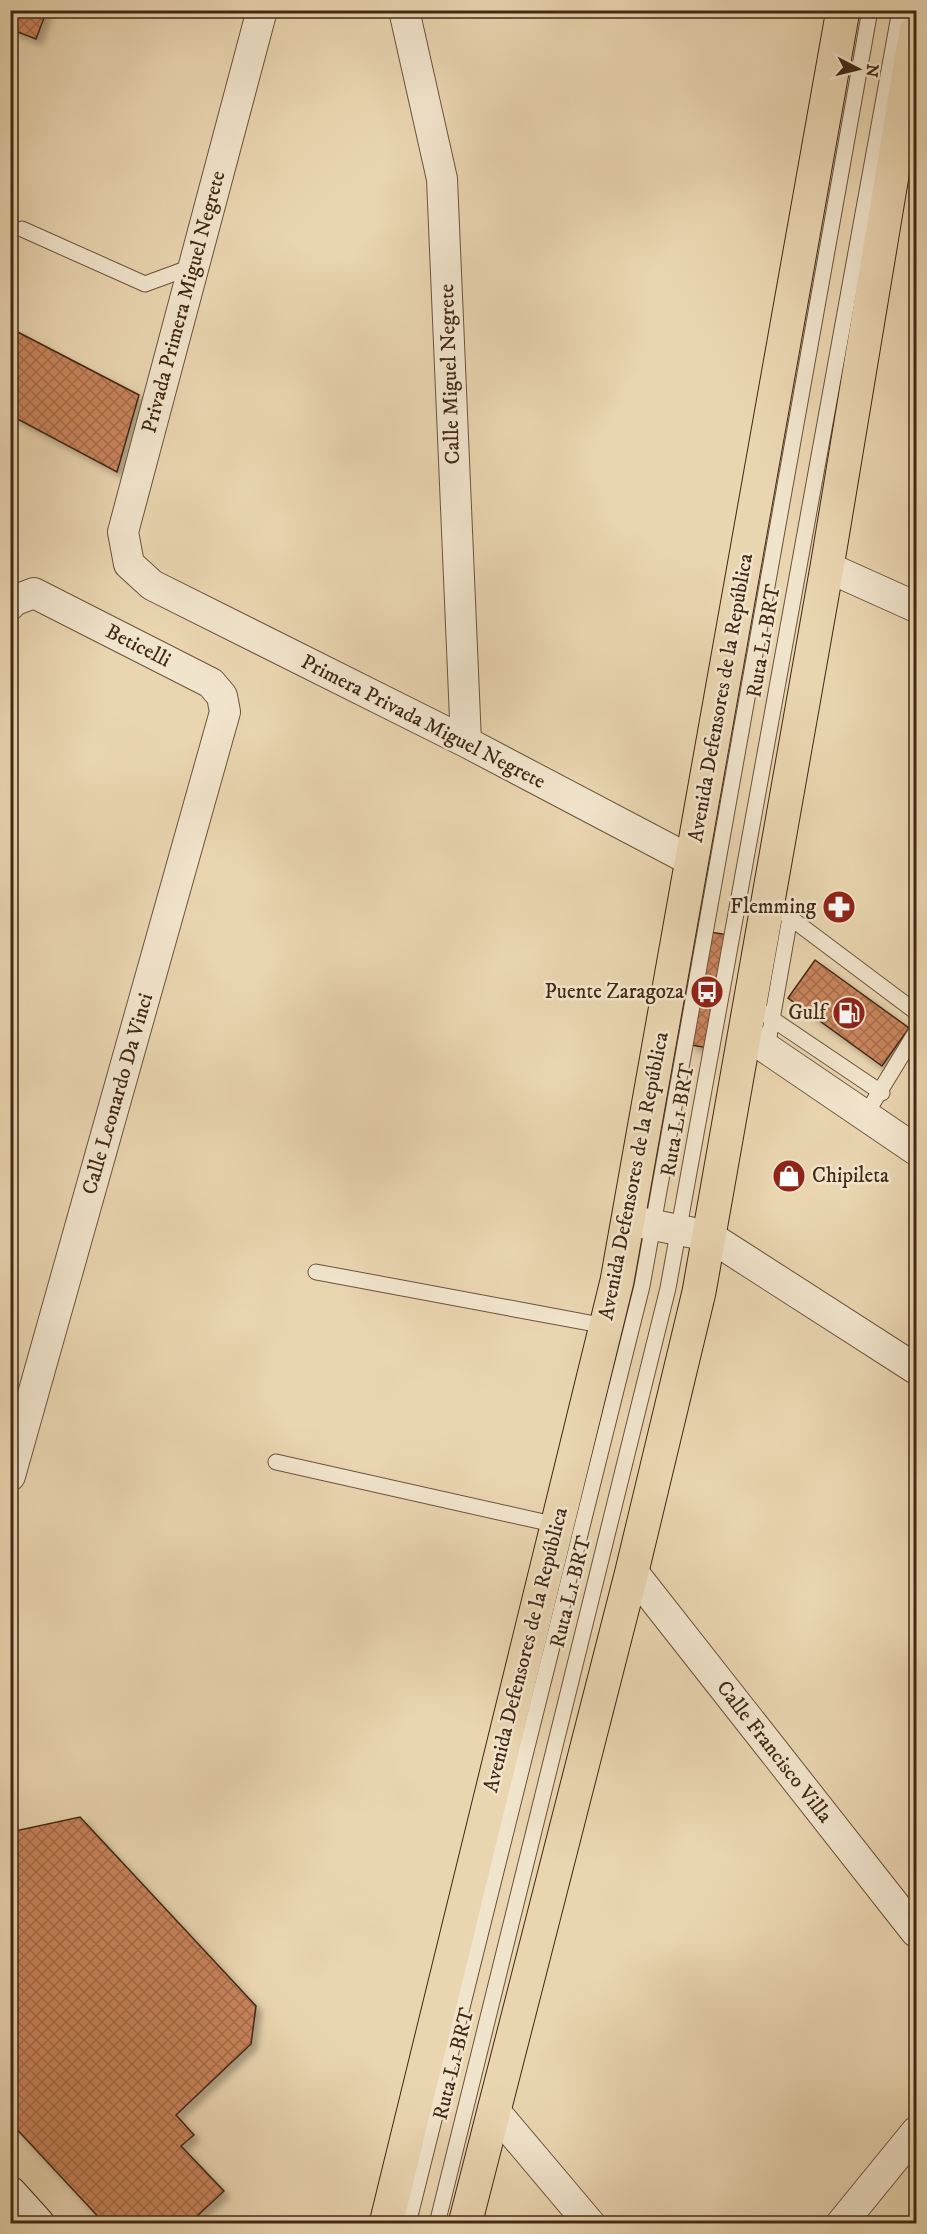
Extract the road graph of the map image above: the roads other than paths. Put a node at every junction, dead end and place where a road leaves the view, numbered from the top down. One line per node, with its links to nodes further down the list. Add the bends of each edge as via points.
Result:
1 (262, 10): 7 (street, Privada Primera Miguel Negrete)
2 (404, 10): 13 (street, Calle Miguel Negrete, via 442,178)
3 (900, 10): 21 (lane, Ruta L1 BRT)
4 (844, 12): 14 (main road, Avenida Defensores de la República); 21 (lane, Ruta L1 BRT)
5 (916, 42): 8 (main road, Avenida Defensores de la República)
6 (22, 229): 7 (lane, via 145,284)
7 (194, 266): 9 (street, Privada Primera Miguel Negrete, via 123,532 129,564)
8 (827, 567): 11 (street); 15 (main road, Avenida Defensores de la República)
9 (152, 585): 13 (street, Primera Privada Miguel Negrete)
10 (22, 599): 12 (street, Beticelli, via 211,682 222,696)
11 (916, 607)
12 (225, 712): 26 (street, Calle Leonardo Da Vinci)
13 (466, 742): 14 (street, Primera Privada Miguel Negrete)
14 (692, 861): 21 (main road, Avenida Defensores de la República)
15 (779, 909): 16 (lane); 17 (main road, Avenida Defensores de la República)
16 (916, 1012)
17 (758, 1026): 19 (street); 21 (main road, Avenida Defensores de la República)
18 (916, 1032): 19 (lane)
19 (874, 1104): 20 (street)
20 (916, 1150)
21 (667, 1228): 23 (main road, Avenida Defensores de la República); 24 (street); 28 (main road, Avenida Defensores de la República, via 699,1293); 35 (lane, Ruta L1 BRT, via 642,1286); 36 (lane, Ruta L1 BRT, via 668,1288)
22 (316, 1272): 23 (lane)
23 (606, 1326): 27 (main road, Avenida Defensores de la República)
24 (916, 1369)
25 (276, 1462): 27 (lane)
26 (10, 1476)
27 (557, 1525): 34 (main road, Avenida Defensores de la República)
28 (632, 1571): 29 (street, Calle Francisco Villa); 30 (main road, Avenida Defensores de la República)
29 (916, 1932)
30 (493, 2109): 37 (main road, Avenida Defensores de la República); 38 (street)
31 (916, 2132): 39 (street)
32 (10, 2193): 33 (main road)
33 (38, 2223)
34 (386, 2223)
35 (408, 2223)
36 (437, 2223)
37 (465, 2223)
38 (590, 2223)
39 (841, 2223)

